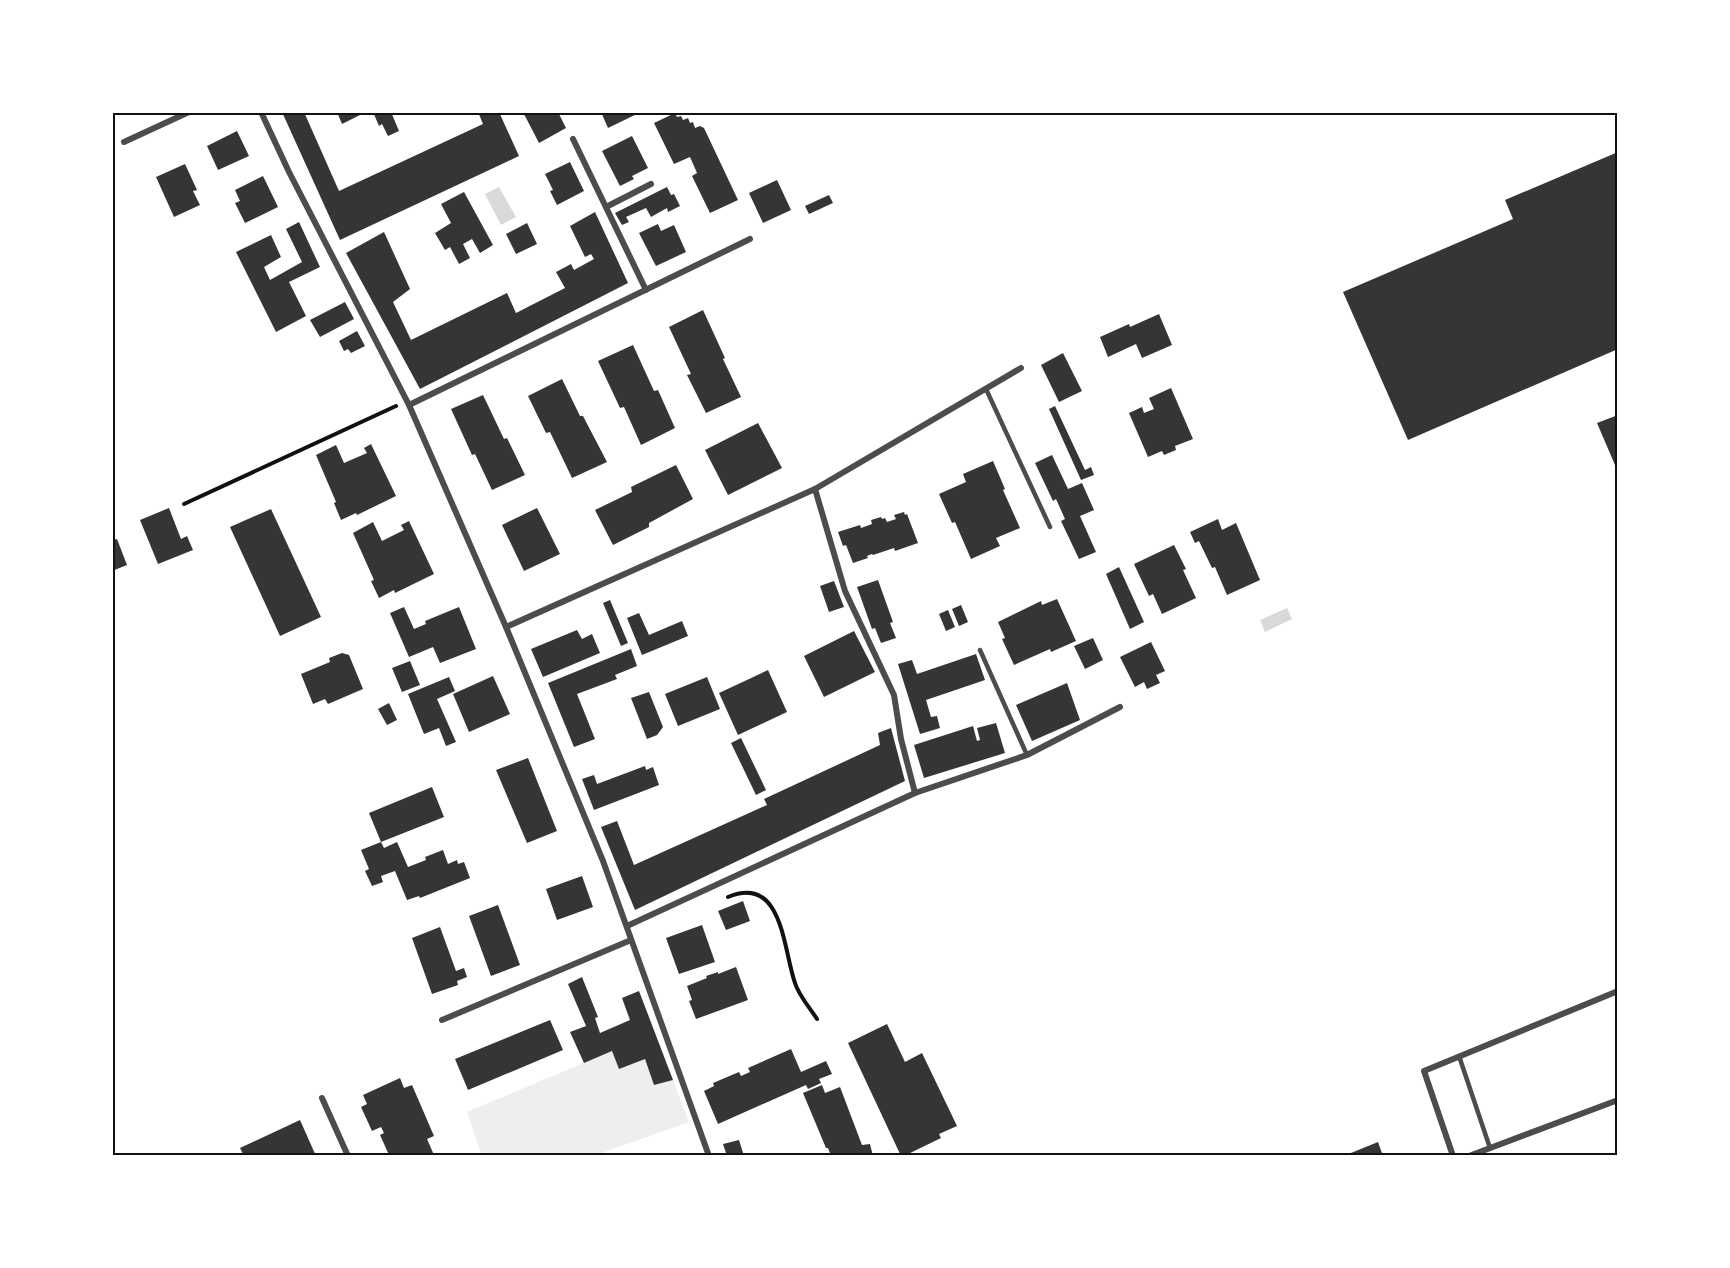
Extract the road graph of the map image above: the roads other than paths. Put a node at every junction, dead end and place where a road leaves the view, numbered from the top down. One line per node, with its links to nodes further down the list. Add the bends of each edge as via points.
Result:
1 (189, 112): 4 (street)
2 (261, 112): 11 (street)
3 (573, 139): 6 (street)
4 (124, 142)
5 (651, 184): 6 (street)
6 (606, 207): 8 (street)
7 (750, 239): 8 (street)
8 (646, 290): 11 (street)
9 (1021, 368): 10 (street)
10 (986, 389): 12 (street); 13 (lane)
11 (408, 403): 14 (street)
12 (815, 489): 14 (street); 18 (street, via 845,591 894,695)
13 (1050, 527)
14 (506, 627): 19 (street)
15 (980, 650): 17 (lane)
16 (1120, 707): 17 (street)
17 (1028, 755): 18 (street)
18 (915, 793): 19 (street)
19 (627, 926): 20 (street)
20 (631, 940): 22 (street); 28 (street)
21 (1617, 991): 23 (street)
22 (442, 1020)
23 (1460, 1056): 26 (lane); 29 (street, via 1425,1071)
24 (322, 1098): 27 (street)
25 (1617, 1100): 26 (street)
26 (1490, 1148): 30 (street)
27 (348, 1155)
28 (709, 1155)
29 (1453, 1155)
30 (1469, 1155)

